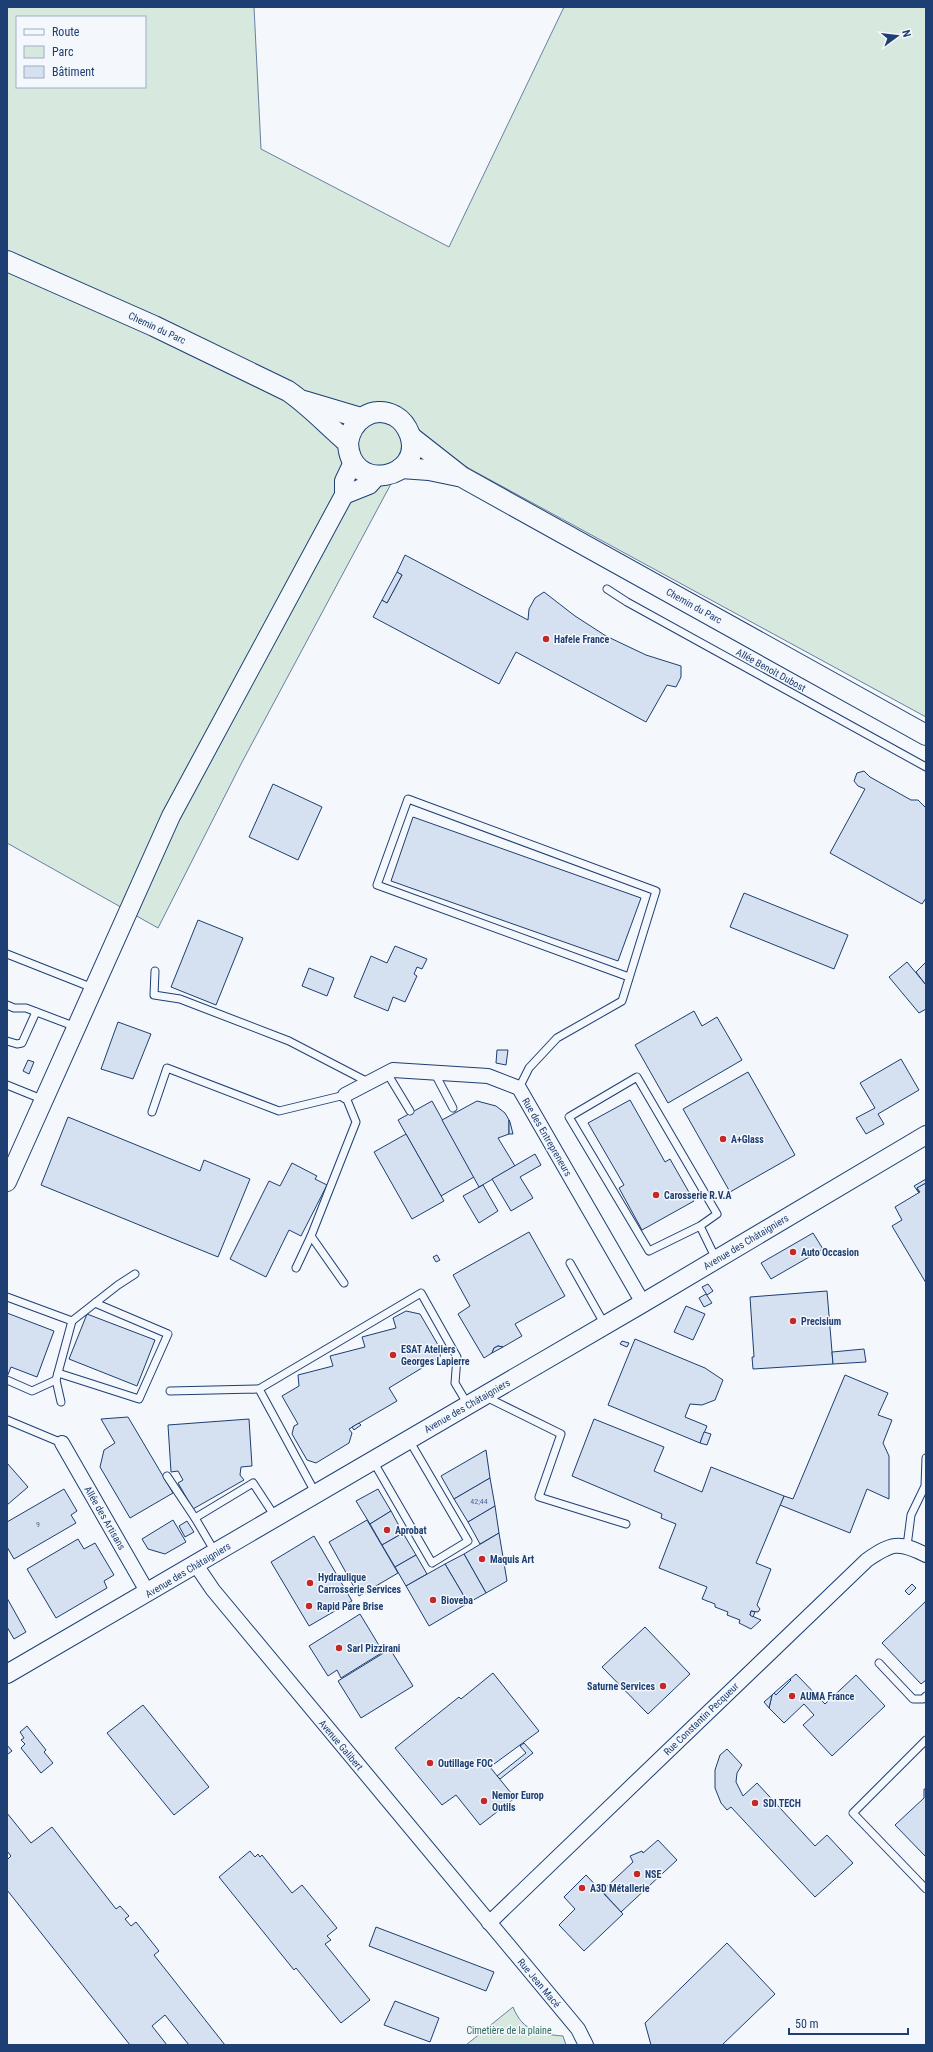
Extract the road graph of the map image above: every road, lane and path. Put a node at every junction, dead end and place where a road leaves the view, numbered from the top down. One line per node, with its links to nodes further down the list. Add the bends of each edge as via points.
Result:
1 (7, 261): 2 (main road, Chemin du Parc, via 154,326)
2 (304, 401): 3 (main road); 5 (main road, via 320,420)
3 (361, 418): 4 (main road, via 379,412 391,414 402,421); 5 (main road, via 352,429)
4 (411, 437): 7 (main road, via 409,457); 9 (main road)
5 (348, 443): 6 (main road)
6 (353, 462): 8 (main road, via 359,469); 10 (street, via 344,482)
7 (401, 468): 8 (main road, via 394,473); 9 (main road, via 429,470)
8 (377, 476): 10 (street, via 369,485)
9 (462, 477): 12 (main road, Chemin du Parc)
10 (344, 495): 17 (street, via 171,816)
11 (607, 589): 13 (lane, Allée Benoît Dubost)
12 (926, 735)
13 (926, 767)
14 (7, 954): 17 (lane)
15 (154, 971): 24 (lane, via 154,995 180,999 289,1041)
16 (629, 977): 16 (lane, via 656,891 408,799 377,885); 26 (lane, via 622,1001 557,1038 529,1068)
17 (93, 988): 20 (street)
18 (7, 1005): 19 (lane)
19 (36, 1012): 20 (lane); 21 (lane, via 22,1043)
20 (76, 1026): 28 (street)
21 (7, 1041)
22 (434, 1072): 23 (street, Rue des Entrepreneurs, via 393,1070); 26 (street, Rue des Entrepreneurs, via 488,1076); 29 (lane)
23 (387, 1073): 24 (street, Rue des Entrepreneurs); 30 (lane)
24 (368, 1082): 27 (street, Rue des Entrepreneurs)
25 (7, 1085): 28 (lane)
26 (519, 1088): 43 (street, Rue des Entrepreneurs)
27 (345, 1095): 31 (lane, via 279,1111 167,1068); 35 (lane, via 356,1122)
28 (44, 1100): 33 (street)
29 (453, 1108)
30 (410, 1111)
31 (152, 1112)
32 (926, 1135): 36 (street, Avenue des Châtaigniers)
33 (7, 1182)
34 (700, 1226): 34 (lane, via 717,1214 637,1077 570,1117 649,1251); 36 (lane)
35 (311, 1236): 38 (lane); 40 (lane)
36 (716, 1259): 43 (street, Avenue des Châtaigniers)
37 (570, 1263): 45 (lane)
38 (296, 1268)
39 (135, 1274): 42 (lane)
40 (344, 1284)
41 (7, 1297): 44 (lane)
42 (95, 1303): 44 (lane); 46 (lane, via 168,1334 139,1399)
43 (643, 1303): 45 (street, Avenue des Châtaigniers)
44 (72, 1321): 46 (lane)
45 (605, 1325): 50 (street, Avenue des Châtaigniers)
46 (57, 1377): 47 (lane, via 32,1390); 51 (lane)
47 (7, 1380)
48 (259, 1389): 49 (lane); 52 (lane, via 421,1293 457,1357 455,1383); 59 (lane)
49 (170, 1391)
50 (484, 1396): 52 (street, Avenue des Châtaigniers); 62 (lane, via 561,1434 539,1497)
51 (61, 1402)
52 (468, 1405): 54 (street, Avenue des Châtaigniers)
53 (7, 1420): 55 (lane)
54 (409, 1440): 57 (street, Avenue des Châtaigniers); 57 (lane, via 468,1541 432,1563)
55 (62, 1443): 67 (street, Allée des Artisans)
56 (926, 1458): 63 (lane, via 925,1486 911,1515)
57 (373, 1461): 59 (street, Avenue des Châtaigniers)
58 (167, 1476): 60 (lane)
59 (316, 1494): 61 (street, Avenue des Châtaigniers)
60 (195, 1518): 61 (lane, via 253,1483); 64 (lane)
61 (276, 1518): 64 (street, Avenue des Châtaigniers)
62 (626, 1524)
63 (908, 1546): 65 (street, Rue Constantin Pecqueur); 73 (street, Rue Constantin Pecqueur, via 886,1547 867,1560)
64 (216, 1553): 66 (street, Avenue des Châtaigniers)
65 (926, 1555)
66 (196, 1565): 67 (street, Avenue des Châtaigniers); 73 (street, Avenue Galibert, via 213,1590)
67 (148, 1593): 69 (street, Avenue des Châtaigniers)
68 (879, 1663): 70 (lane, via 913,1699 923,1699)
69 (7, 1674)
70 (926, 1696)
71 (926, 1740): 72 (lane, via 853,1813)
72 (926, 1889)
73 (488, 1924): 74 (street, Rue Jean Macé, via 578,2029)
74 (586, 2045)

